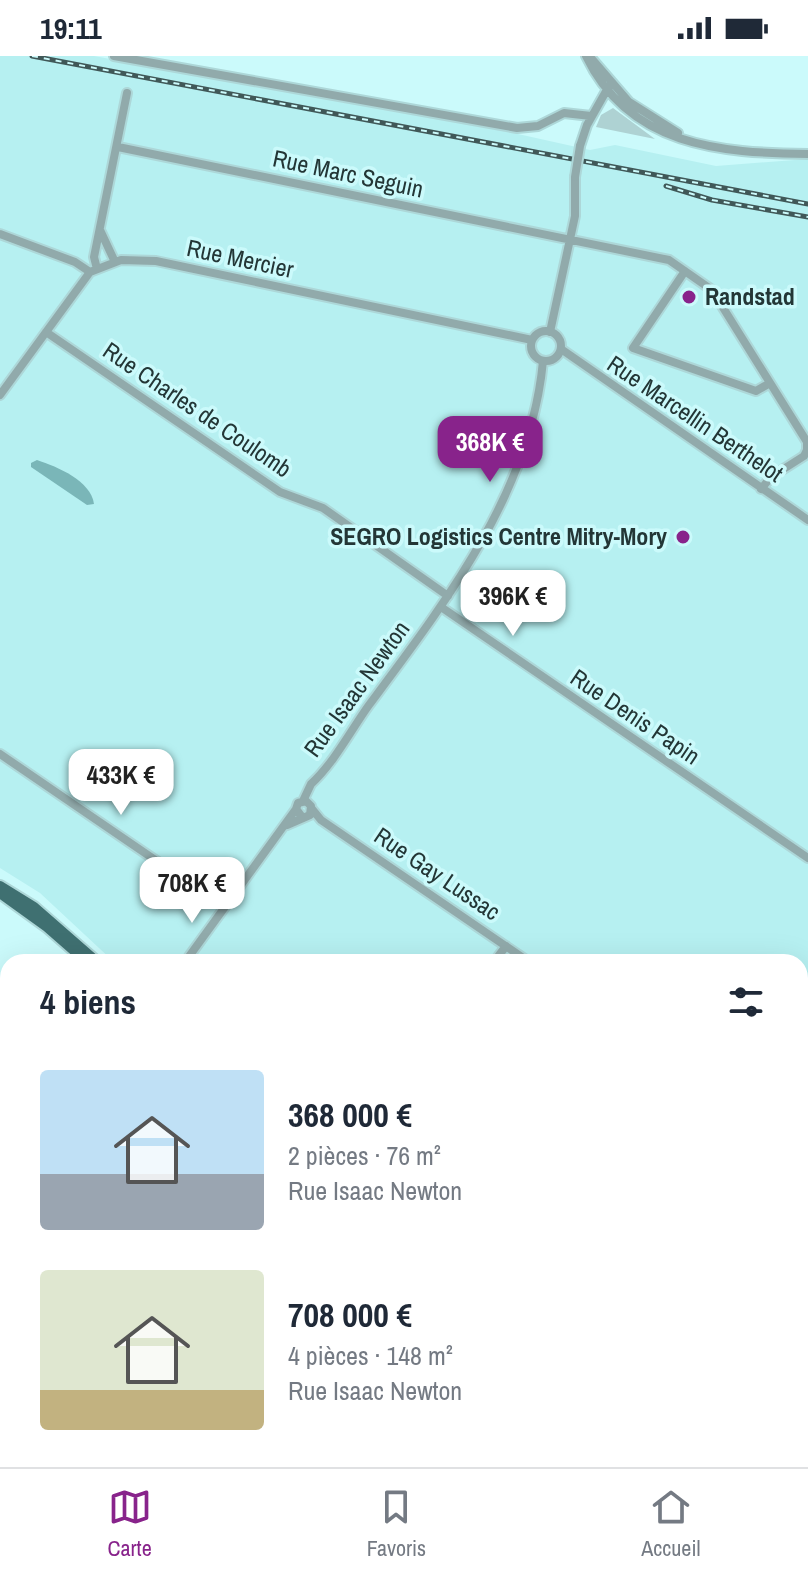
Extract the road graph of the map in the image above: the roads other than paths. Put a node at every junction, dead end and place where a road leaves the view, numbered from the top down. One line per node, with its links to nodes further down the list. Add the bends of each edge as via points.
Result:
1 (114, 56): 6 (street, via 517,128 538,126 564,113)
2 (588, 56): 3 (street)
3 (609, 86): 5 (street); 6 (street)
4 (127, 93): 7 (street)
5 (617, 95): 6 (street); 8 (street, via 704,145)
6 (592, 114): 11 (street, bridge, via 580,146)
7 (118, 147): 9 (street); 11 (street, Rue Marc Seguin)
8 (808, 154)
9 (100, 227): 12 (street); 13 (street)
10 (0, 234): 13 (street)
11 (570, 240): 14 (street, Rue Marc Seguin, via 669,260); 16 (street)
12 (115, 262): 13 (street, Rue Mercier); 17 (street, Rue Mercier, via 156,261)
13 (94, 270): 15 (street)
14 (685, 271): 20 (street, Rue Marc Seguin, via 712,290); 20 (street, via 633,348 756,391)
15 (46, 332): 21 (street); 24 (street, Rue Charles de Coulomb, via 280,492 323,508)
16 (550, 332): 17 (street); 18 (street, via 560,339)
17 (532, 340): 19 (street, via 531,351)
18 (561, 349): 19 (street, via 552,360); 22 (street, Rue Marcellin Berthelot)
19 (543, 361): 24 (street, Rue Isaac Newton, via 525,446 485,535)
20 (770, 383): 22 (street, Rue Marc Seguin, via 808,445 804,456)
21 (0, 395)
22 (761, 489): 23 (street, Rue Marcellin Berthelot)
23 (808, 520)
24 (448, 596): 25 (street, Rue Isaac Newton)
25 (441, 607): 27 (street, Rue Isaac Newton, via 316,779); 28 (street, Rue Denis Papin)
26 (0, 754): 31 (street)
27 (305, 810): 31 (street, Rue Isaac Newton, via 280,830); 32 (street, Rue Gay Lussac)
28 (808, 858)
29 (0, 886): 34 (main road, via 34,907)
30 (0, 893): 33 (main road)
31 (224, 907): 35 (street, Rue Isaac Newton)
32 (506, 946): 36 (street); 37 (street, Rue Gay Lussac)
33 (78, 954)
34 (88, 954)
35 (191, 954)
36 (500, 954)
37 (518, 954)

